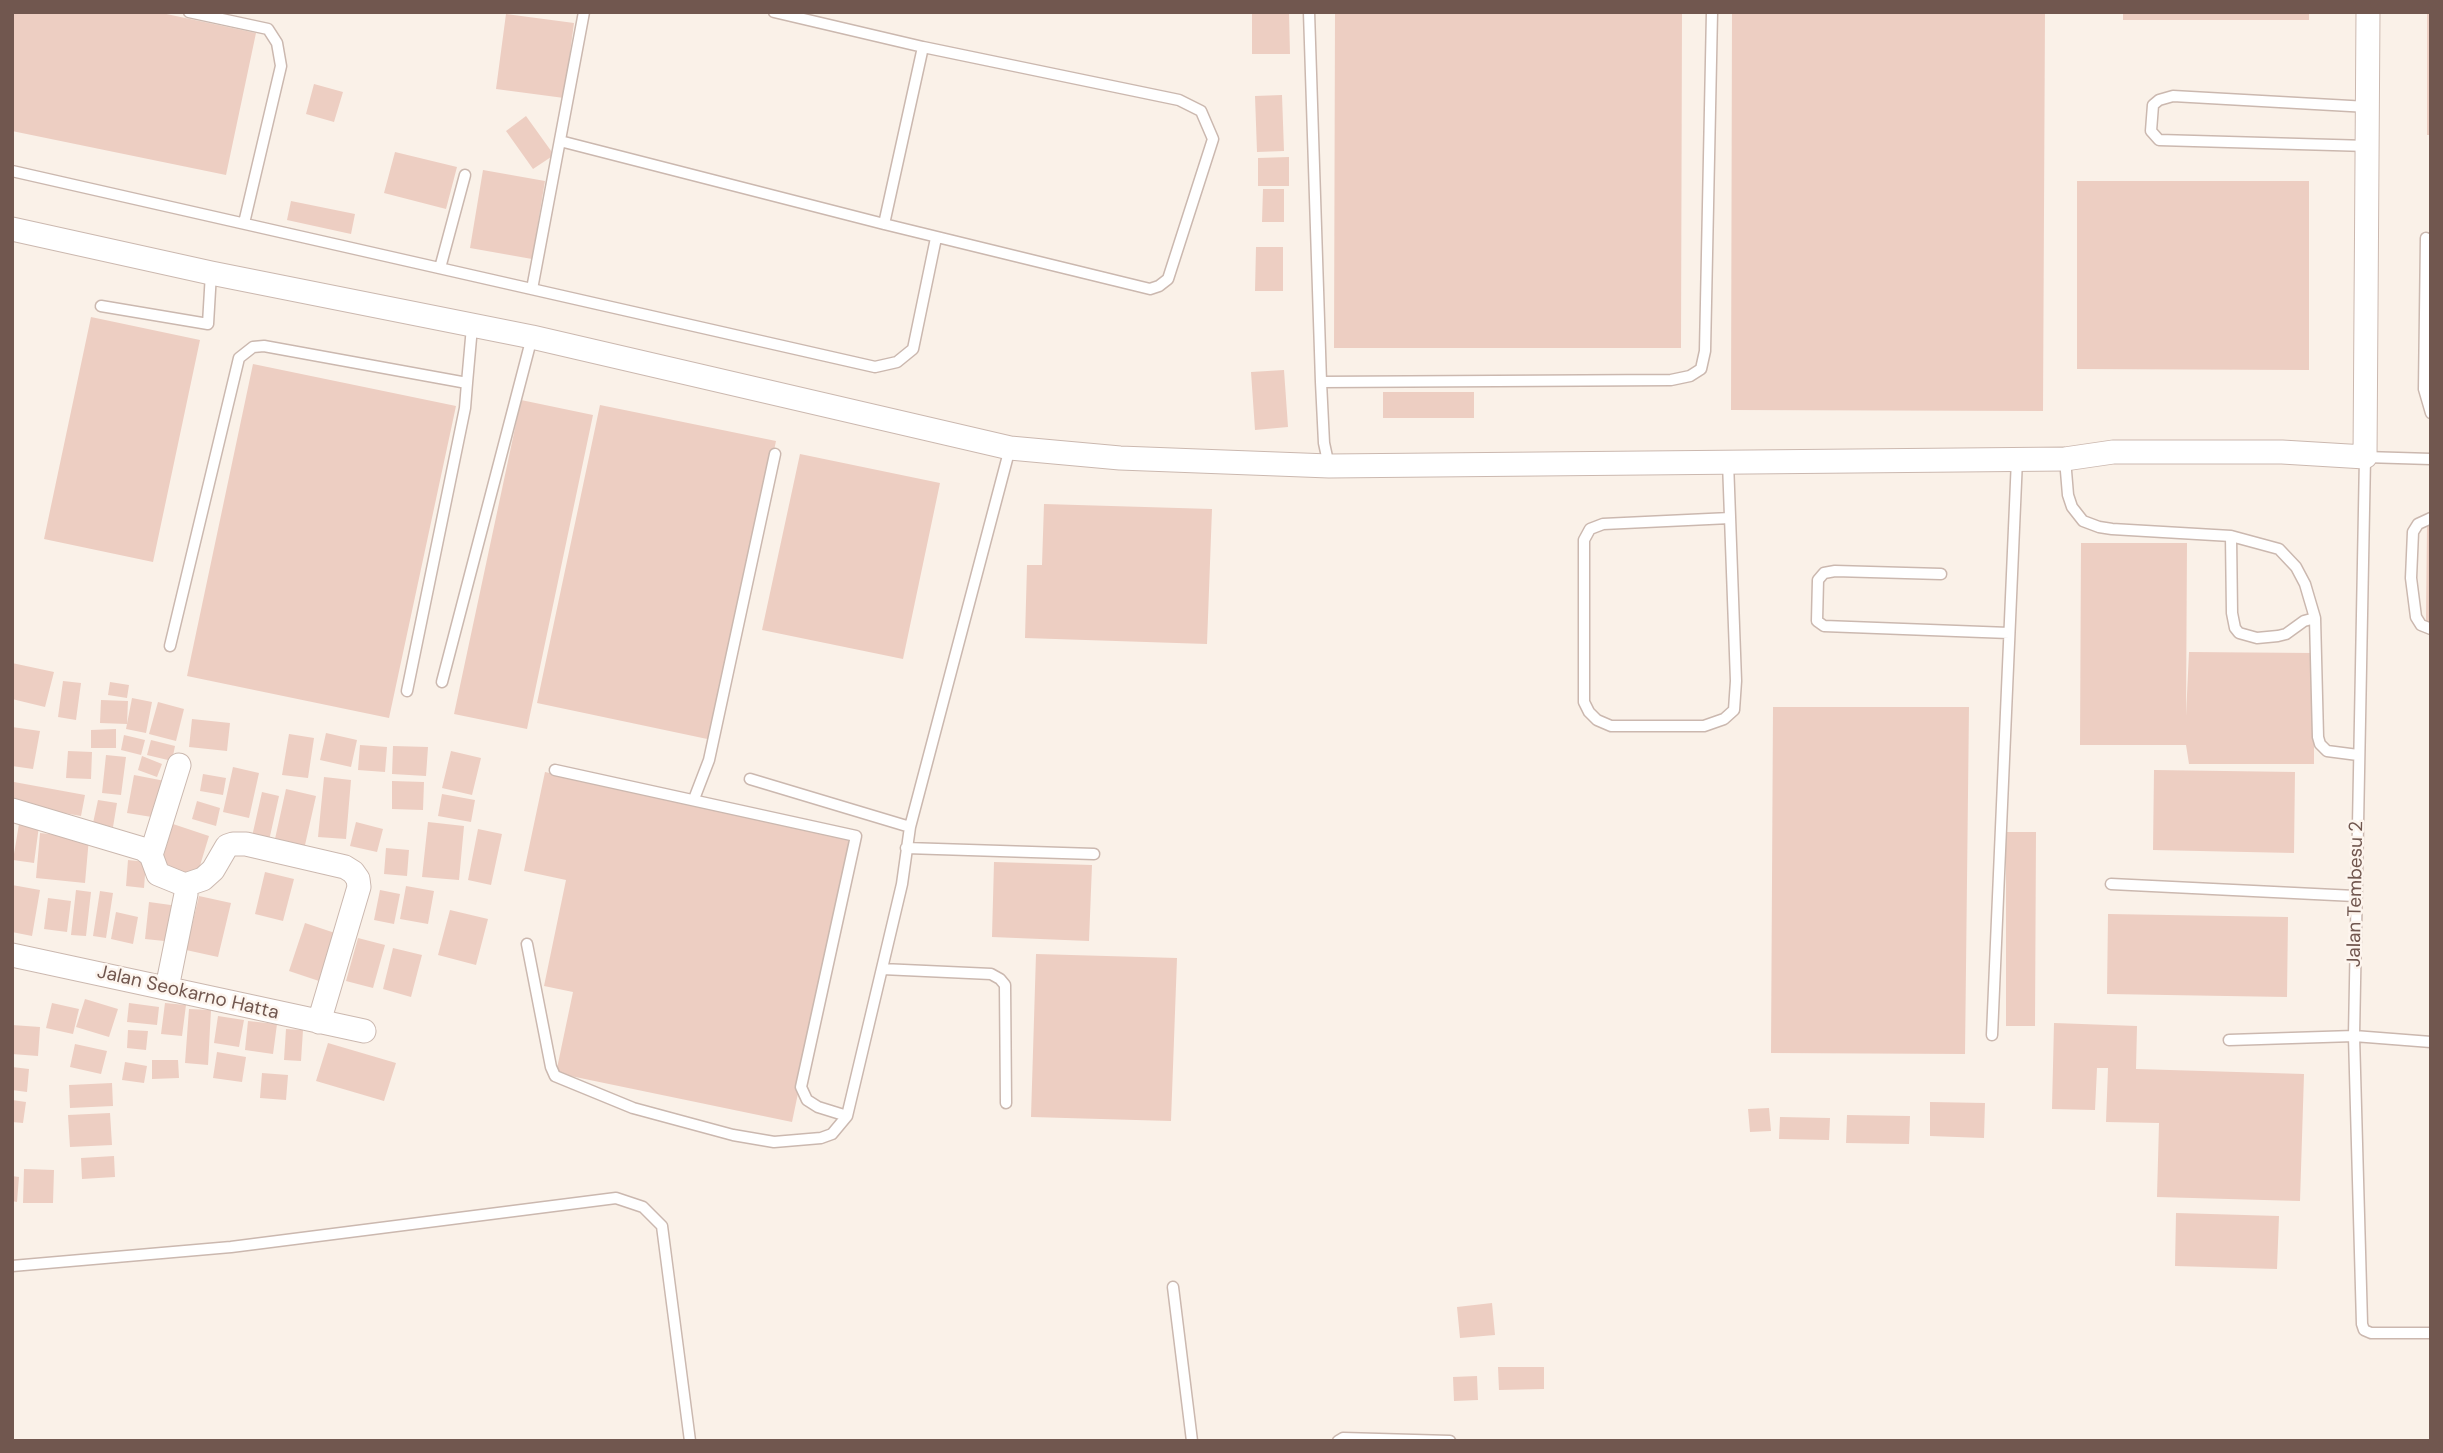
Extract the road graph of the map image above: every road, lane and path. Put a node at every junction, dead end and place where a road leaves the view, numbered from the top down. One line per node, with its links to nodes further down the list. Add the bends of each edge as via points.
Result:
1 (189, 12): 13 (lane, via 268,29 278,43 281,65)
2 (584, 12): 9 (lane)
3 (774, 12): 7 (lane)
4 (1309, 12): 24 (lane)
5 (1712, 12): 24 (lane, via 1700,369 1671,380)
6 (2368, 12): 8 (street)
7 (923, 47): 14 (lane); 16 (lane, via 1179,100 1201,111 1213,139 1167,279 1159,286 1150,289)
8 (2369, 107): 10 (street); 10 (lane, via 2173,96 2153,105 2151,131 2160,140)
9 (560, 141): 14 (lane); 20 (lane)
10 (2368, 146): 29 (street)
11 (12, 171): 13 (lane)
12 (465, 175): 18 (lane)
13 (244, 223): 18 (lane)
14 (884, 224): 16 (lane)
15 (12, 229): 19 (street)
16 (936, 238): 20 (lane, via 913,349 897,362 875,367)
17 (2426, 238): 26 (lane, via 2424,389)
18 (440, 268): 20 (lane)
19 (211, 273): 21 (lane, via 208,324); 22 (street)
20 (533, 289)
21 (102, 306)
22 (472, 327): 23 (street); 25 (lane)
23 (532, 337): 27 (street); 43 (lane)
24 (1321, 382): 34 (lane)
25 (467, 383): 42 (lane, via 264,346 247,350 239,358); 44 (lane)
26 (2431, 413)
27 (1010, 448): 34 (street, via 1120,458); 51 (lane)
28 (775, 454): 49 (lane, via 709,760)
29 (2365, 457): 31 (street, via 2113,452); 32 (lane); 45 (lane, Jalan Tembesu 2)
30 (2017, 459): 31 (street); 33 (street); 41 (lane)
31 (2065, 459): 37 (lane, via 2072,508 2088,523 2112,529)
32 (2431, 459)
33 (1728, 462): 34 (street); 35 (lane)
34 (1329, 466)
35 (1730, 518): 35 (lane, via 1734,710 1704,726 1611,726 1597,720 1584,702 1584,540 1590,529 1603,524)
36 (2431, 518): 40 (lane, via 2413,532 2411,578 2416,617)
37 (2231, 536): 39 (lane, via 2279,549 2296,566); 39 (lane, via 2232,613 2239,633 2257,638 2278,636)
38 (1941, 574): 41 (lane, via 1824,573 1818,580 1817,621 1824,626)
39 (2315, 618): 45 (lane, via 2320,744 2327,751)
40 (2431, 629)
41 (2008, 633): 64 (lane)
42 (170, 646)
43 (442, 682)
44 (407, 691)
45 (2358, 755): 57 (lane, Jalan Tembesu 2)
46 (179, 765): 54 (street)
47 (555, 770): 49 (lane)
48 (750, 779): 51 (lane)
49 (694, 799): 69 (lane, via 856,837 801,1087 807,1100 818,1107)
50 (12, 810): 54 (street)
51 (910, 827): 52 (lane)
52 (906, 848): 53 (lane); 60 (lane)
53 (1094, 854)
54 (151, 855): 56 (street, via 158,874)
55 (2111, 884): 57 (lane)
56 (185, 885): 61 (street); 62 (street, via 204,879 233,844 353,872 359,887)
57 (2355, 896): 65 (lane, Jalan Tembesu 2)
58 (527, 944): 69 (lane, via 555,1076 633,1108 774,1143 832,1134)
59 (12, 955): 61 (street, Jalan Seokarno Hatta)
60 (882, 969): 68 (lane, via 1000,978 1006,985); 69 (lane)
61 (167, 988): 62 (street, Jalan Seokarno Hatta)
62 (319, 1022): 63 (street, Jalan Seokarno Hatta)
63 (364, 1031)
64 (1992, 1035)
65 (2354, 1037): 66 (lane); 67 (lane); 72 (lane, Jalan Tembesu 2, via 2362,1324 2371,1333)
66 (2230, 1040)
67 (2431, 1042)
68 (1006, 1103)
69 (847, 1115)
70 (12, 1266): 74 (lane, via 231,1247 616,1198 643,1207 662,1226)
71 (1173, 1287): 75 (lane)
72 (2431, 1333)
73 (1435, 1440): 76 (lane); 77 (lane)
74 (690, 1441)
75 (1192, 1441)
76 (1338, 1441)
77 (1450, 1441)

